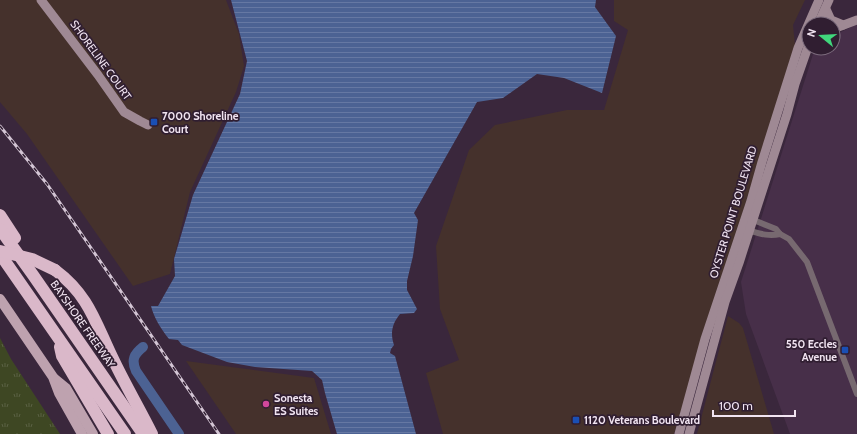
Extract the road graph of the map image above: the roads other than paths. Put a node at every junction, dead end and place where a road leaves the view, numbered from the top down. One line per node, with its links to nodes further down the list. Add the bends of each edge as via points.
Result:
1 (41, 0): 10 (street, SHORELINE COURT, via 124,112)
2 (819, 0): 5 (street, OYSTER POINT BOULEVARD)
3 (830, 0): 4 (street)
4 (826, 9): 6 (street); 8 (street, via 831,20)
5 (814, 16)
6 (822, 16)
7 (857, 20): 8 (street)
8 (843, 25)
9 (801, 54): 12 (street, OYSTER POINT BOULEVARD, via 762,161)
10 (148, 125)
11 (0, 215): 18 (highway, via 19,245)
12 (749, 219): 14 (street, OYSTER POINT BOULEVARD); 15 (street, via 776,229)
13 (0, 230): 18 (highway, BAYSHORE FREEWAY)
14 (746, 230): 15 (street, via 773,236); 29 (street, OYSTER POINT BOULEVARD, via 705,339); 30 (street, OYSTER POINT BOULEVARD)
15 (780, 234): 22 (street, via 789,238 807,262)
16 (0, 251): 28 (highway, bridge, via 32,259 56,270 74,286 87,303)
17 (0, 254): 20 (highway)
18 (33, 275): 27 (highway, BAYSHORE FREEWAY)
19 (0, 299): 21 (main road)
20 (58, 336): 25 (highway, via 62,356); 26 (highway)
21 (53, 377): 23 (main road); 24 (main road, via 66,388)
22 (857, 394)
23 (82, 434)
24 (93, 434)
25 (108, 434)
26 (125, 434)
27 (143, 434)
28 (152, 434)
29 (679, 434)
30 (689, 434)

